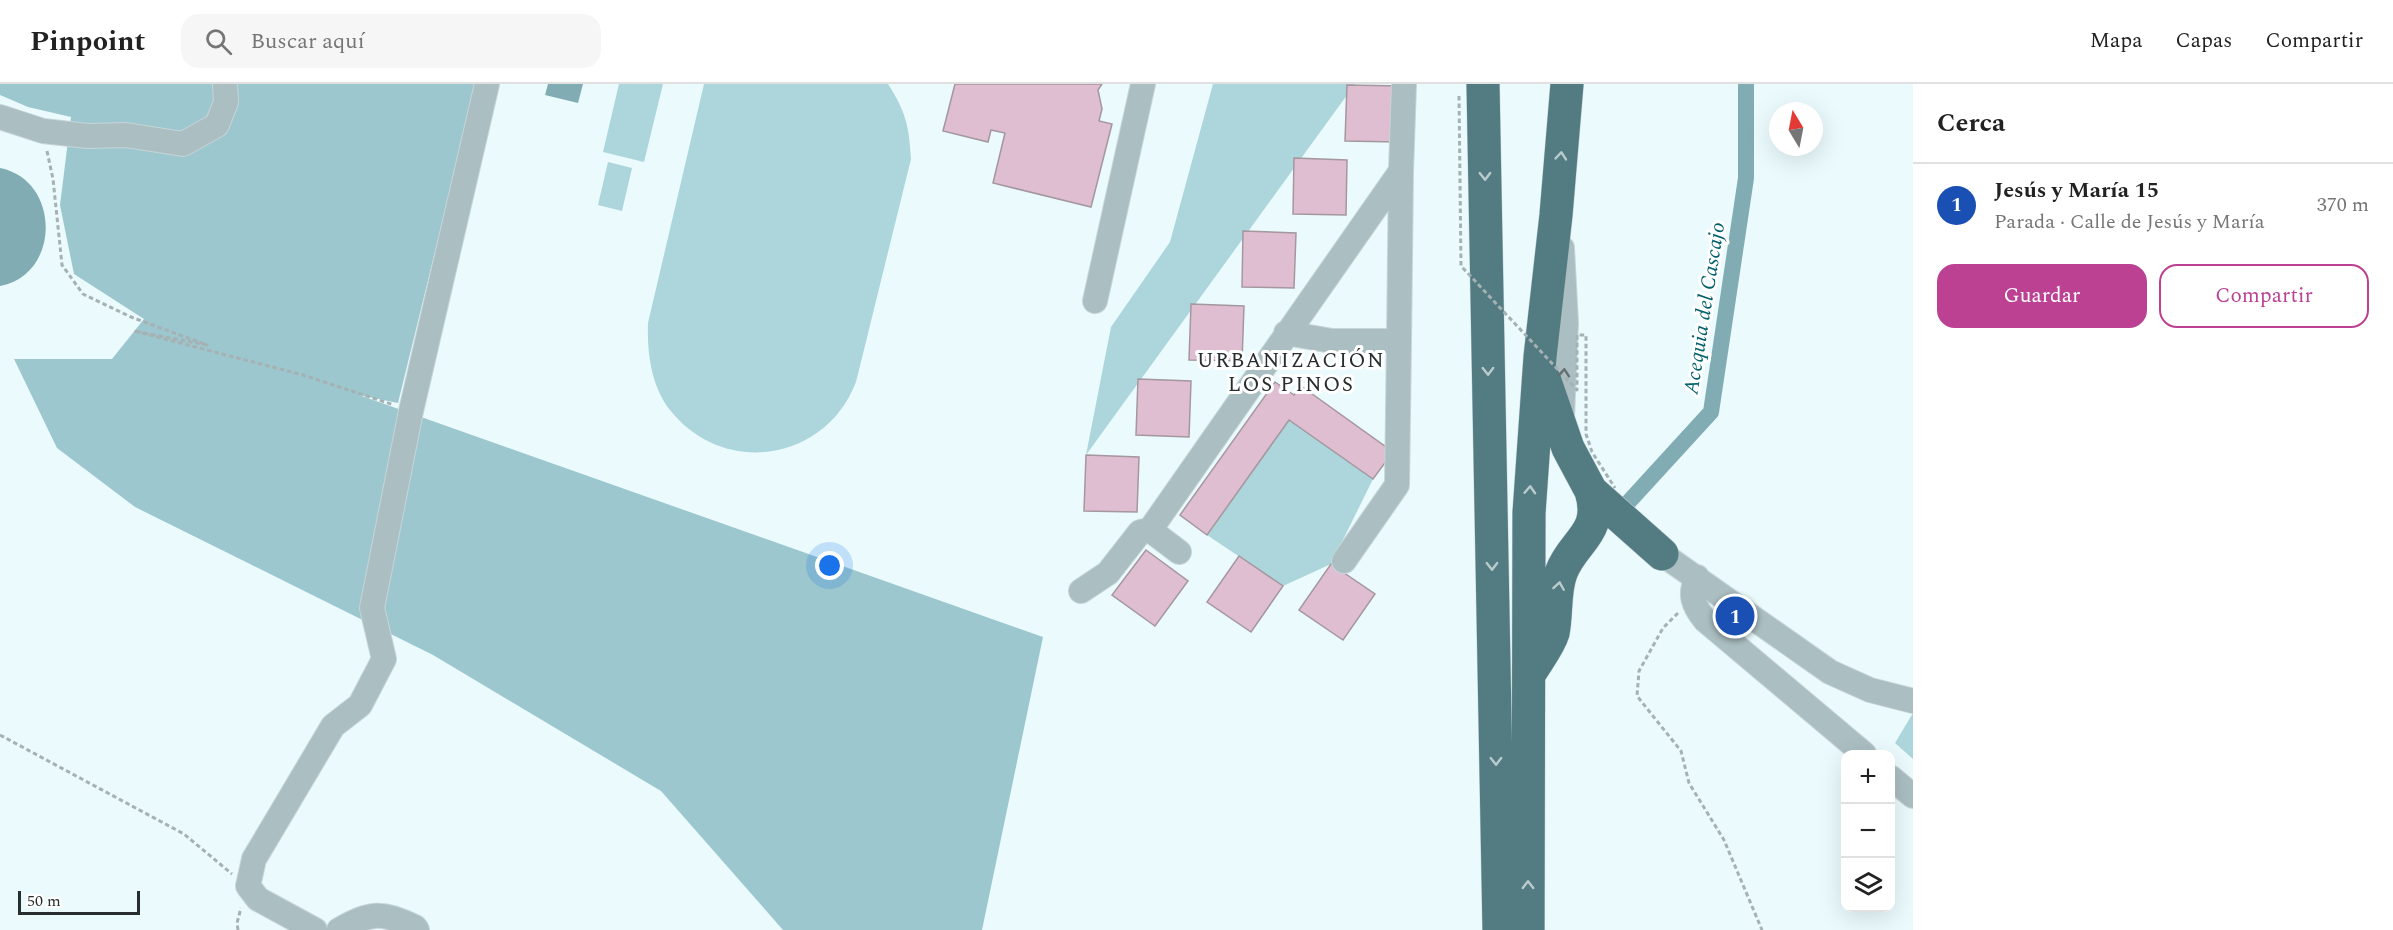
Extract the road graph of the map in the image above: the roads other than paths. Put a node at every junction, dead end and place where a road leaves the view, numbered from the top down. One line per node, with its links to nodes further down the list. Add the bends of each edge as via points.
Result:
1 (225, 84): 7 (street, via 226,102 217,125 183,144 126,135 43,131)
2 (487, 84): 29 (street, via 411,411 372,608 384,659 360,705 333,726 254,859 248,886 258,899)
3 (1143, 84): 10 (street)
4 (1404, 84): 8 (street)
5 (1567, 84): 9 (highway, one-way to 5)
6 (1475, 88): 28 (highway, one-way to 28, via 1484,118)
7 (0, 117)
8 (1401, 171): 11 (street); 12 (street)
9 (1556, 214): 13 (highway); 14 (street, one-way to 9, via 1566,300)
10 (1095, 301)
11 (1286, 333): 12 (street, via 1332,341); 16 (street)
12 (1399, 341): 20 (street, via 1397,485)
13 (1540, 357): 14 (highway); 23 (highway, one-way to 13, via 1529,513)
14 (1561, 432): 15 (highway, via 1574,462)
15 (1603, 490): 17 (highway); 19 (highway)
16 (1150, 530): 18 (street); 22 (street, via 1140,532 1107,573)
17 (1582, 543): 19 (highway, via 1596,537 1621,536); 23 (highway, one-way to 17, via 1552,635 1560,576)
18 (1179, 552)
19 (1662, 554): 21 (street)
20 (1344, 561)
21 (1697, 577): 24 (street, via 1830,672 1870,690); 25 (street, via 1693,603 1705,620)
22 (1081, 591)
23 (1529, 676): 34 (highway, one-way to 23)
24 (1913, 701)
25 (1859, 750)
26 (1895, 781): 27 (street)
27 (1913, 796)
28 (1497, 805): 32 (highway, via 1485,866); 33 (highway)
29 (315, 930)
30 (339, 930): 31 (street, via 363,916 390,916)
31 (417, 930)
32 (1485, 930)
33 (1499, 930)
34 (1528, 930)

